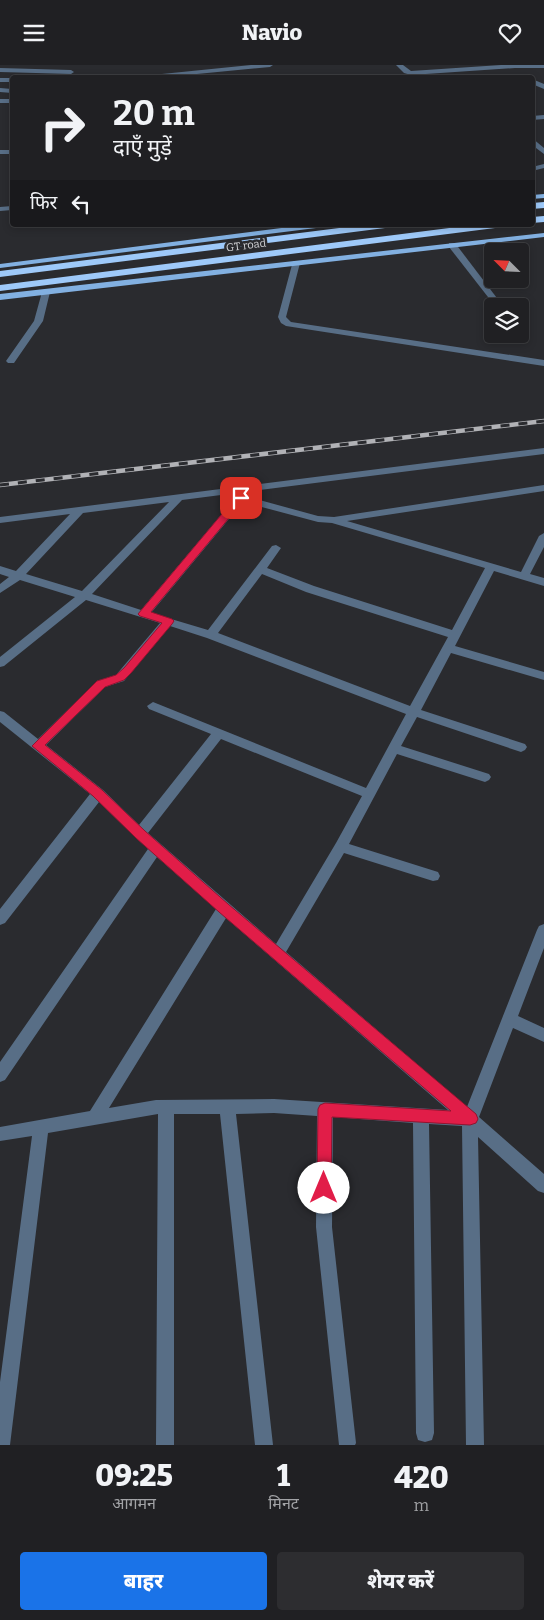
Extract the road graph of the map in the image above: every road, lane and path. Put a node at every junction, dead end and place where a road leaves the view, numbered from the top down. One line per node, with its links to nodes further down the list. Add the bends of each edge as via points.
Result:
1 (74, 65): 7 (street)
2 (270, 65): 5 (street)
3 (399, 65): 4 (street, via 411,73)
4 (544, 66)
5 (223, 67): 8 (street)
6 (0, 70): 7 (street)
7 (69, 75)
8 (166, 75)
9 (535, 143): 10 (street)
10 (544, 152)
11 (308, 227): 17 (main road)
12 (369, 227): 18 (highway, GT road)
13 (480, 227): 19 (highway, GT road)
14 (544, 235): 15 (main road)
15 (452, 245): 16 (main road); 22 (street)
16 (296, 263): 20 (main road); 24 (street, via 282,317 289,324)
17 (0, 266)
18 (0, 274)
19 (0, 289)
20 (46, 292): 21 (main road); 23 (street, via 40,319)
21 (0, 297)
22 (492, 298)
23 (11, 361)
24 (544, 363)
25 (544, 451): 27 (street)
26 (544, 488): 30 (street)
27 (178, 499): 28 (street); 40 (street)
28 (79, 511): 29 (street); 36 (street)
29 (0, 520)
30 (333, 520): 33 (street); 41 (street, via 318,519 241,498)
31 (544, 536): 37 (street)
32 (276, 548): 34 (street)
33 (491, 567): 37 (street); 44 (street)
34 (260, 569): 43 (street); 44 (street, via 310,589)
35 (0, 570): 36 (street)
36 (19, 575): 39 (street); 40 (street)
37 (524, 576): 38 (street)
38 (544, 583)
39 (0, 589)
40 (85, 595): 41 (street); 46 (street)
41 (144, 614): 42 (street)
42 (168, 621): 43 (street); 52 (street, via 127,671 101,684)
43 (211, 635): 49 (street)
44 (455, 635): 45 (street)
45 (449, 648): 47 (street); 49 (street)
46 (0, 663)
47 (544, 676)
48 (153, 706): 51 (street)
49 (414, 712): 53 (street); 54 (street)
50 (2, 721): 52 (street)
51 (218, 734): 57 (street); 58 (street)
52 (38, 746): 56 (street)
53 (522, 747)
54 (393, 748): 55 (street); 57 (street)
55 (485, 777)
56 (98, 793): 58 (street); 63 (street)
57 (369, 794): 60 (street)
58 (140, 835): 59 (street)
59 (156, 847): 62 (street); 68 (street)
60 (341, 847): 61 (street); 65 (street)
61 (433, 876)
62 (224, 908): 65 (street); 73 (street)
63 (0, 919)
64 (544, 929): 66 (street)
65 (277, 954): 74 (street)
66 (509, 1019): 67 (street); 74 (street)
67 (544, 1035)
68 (0, 1075)
69 (166, 1107): 70 (street); 73 (street); 81 (street)
70 (227, 1107): 71 (street); 82 (street)
71 (325, 1109): 72 (street); 79 (street, via 324,1227)
72 (421, 1115): 74 (street); 78 (street)
73 (94, 1117): 75 (street)
74 (470, 1119): 77 (street); 83 (street)
75 (41, 1128): 76 (street); 80 (street)
76 (0, 1134)
77 (544, 1185)
78 (424, 1433)
79 (347, 1443)
80 (1, 1445)
81 (165, 1445)
82 (264, 1445)
83 (475, 1445)

